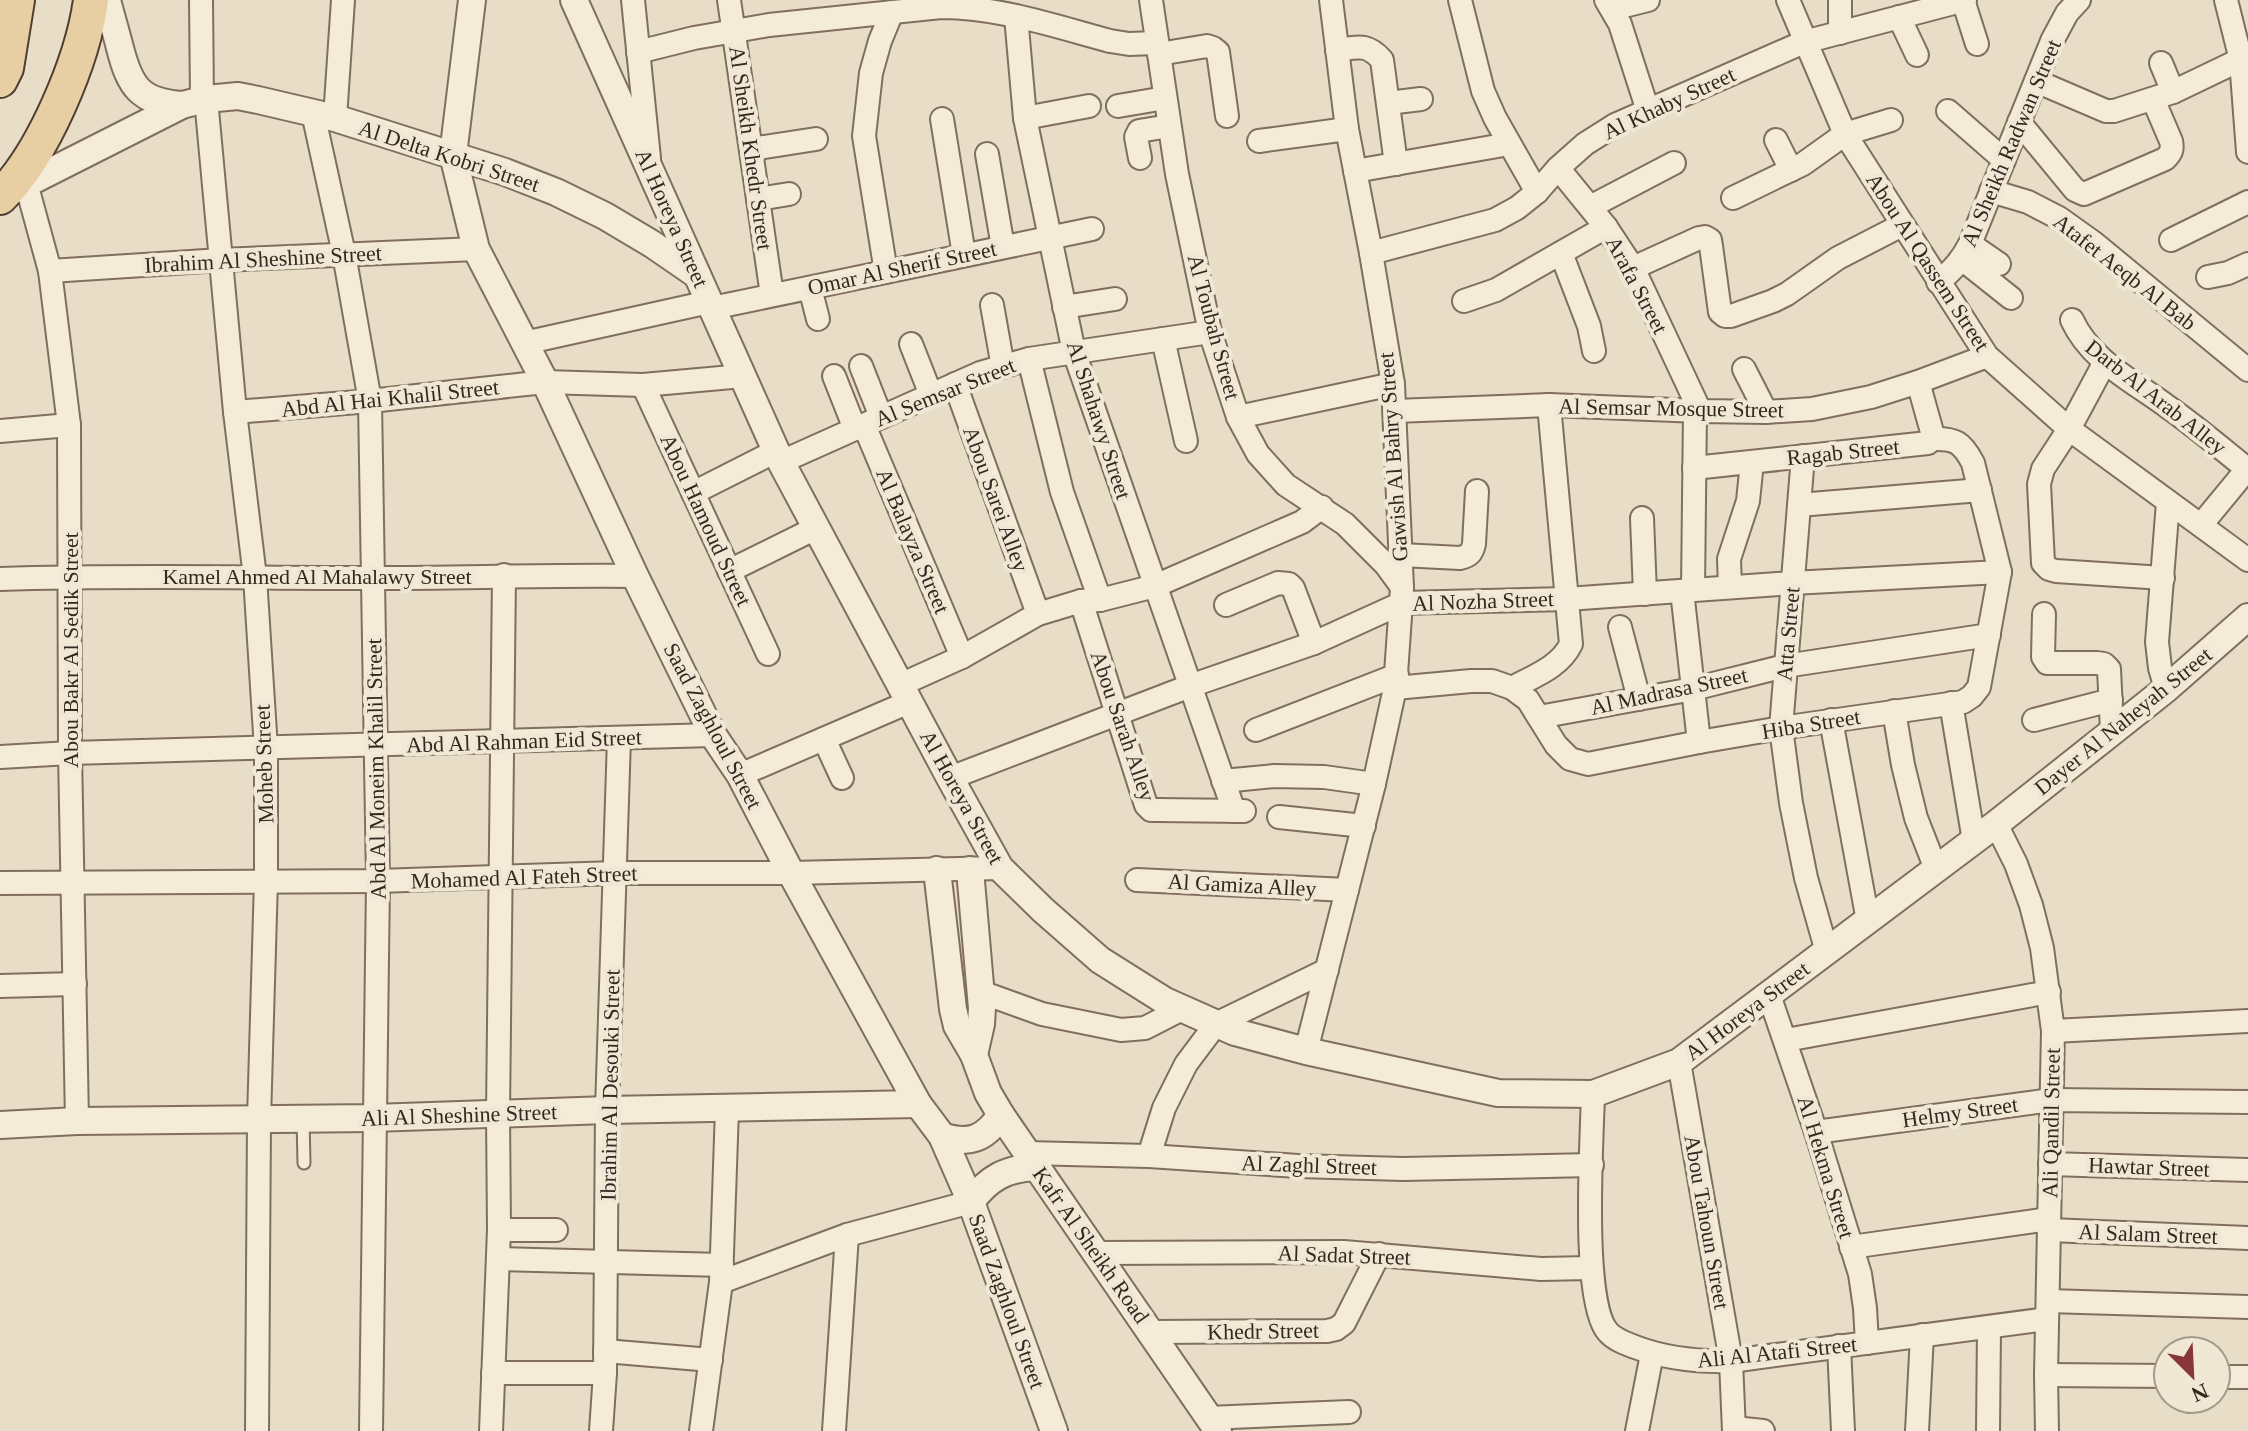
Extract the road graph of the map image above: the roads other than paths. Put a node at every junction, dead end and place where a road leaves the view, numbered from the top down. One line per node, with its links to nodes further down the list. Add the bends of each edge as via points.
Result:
1 (17, 0): 34 (main road)
2 (91, 0): 71 (main road, via 77,60 58,108)
3 (107, 0): 39 (street, via 124,64 137,90 163,104)
4 (201, 0): 39 (street, Moheb Street)
5 (343, 0): 45 (street, Abd Al Moneim Khalil Street)
6 (472, 0): 61 (street, Saad Zaghloul Street)
7 (574, 0): 68 (street, Al Horeya Street)
8 (633, 0): 30 (street)
9 (729, 0): 24 (street, Al Sheikh Khedr Street)
10 (1151, 0): 28 (street, Al Toubah Street)
11 (1331, 0): 29 (street, Gawish Al Bahry Street)
12 (1460, 0): 57 (street, via 1483,91)
13 (1648, 0): 19 (street)
14 (1788, 0): 26 (street, Abou Al Qassem Street)
15 (1840, 0): 25 (street)
16 (1964, 0): 23 (street, Al Khaby Street); 27 (street)
17 (2079, 0): 35 (street, Al Sheikh Radwan Street, via 2052,41)
18 (2228, 1): 32 (street)
19 (1609, 4): 43 (street)
20 (844, 8): 21 (street); 24 (street)
21 (892, 12): 22 (street, via 966,7); 95 (street, via 871,73 864,136)
22 (1025, 12): 28 (street, via 1110,41); 47 (street, Al Shahawy Street)
23 (1899, 17): 25 (street, Al Khaby Street); 31 (street)
24 (734, 31): 30 (street); 58 (street, Al Sheikh Khedr Street)
25 (1840, 33): 26 (street, Al Khaby Street)
26 (1804, 42): 43 (street, Al Khaby Street); 53 (street, Abou Al Qassem Street)
27 (1977, 44)
28 (1158, 49): 37 (street, Al Toubah Street); 46 (street, via 1207,46 1218,52)
29 (1337, 50): 40 (street, via 1373,50 1382,60); 52 (street, Gawish Al Bahry Street)
30 (638, 52): 68 (street)
31 (1917, 55)
32 (2244, 58): 36 (street); 59 (street)
33 (2161, 63): 36 (street)
34 (2, 72)
35 (2036, 81): 36 (street, via 2106,111); 50 (street, Al Sheikh Radwan Street)
36 (2163, 96): 50 (street, via 2170,154 2084,194)
37 (1165, 98): 42 (street); 51 (street, Al Toubah Street)
38 (1421, 99): 40 (street)
39 (197, 101): 45 (street, Al Delta Kobri Street, via 238,96); 71 (street); 90 (street, Moheb Street)
40 (1388, 103): 65 (street)
41 (1089, 106): 47 (street)
42 (1118, 106)
43 (1648, 111): 66 (street, Al Khaby Street, via 1585,144)
44 (1948, 111): 63 (street)
45 (324, 116): 61 (street, Al Delta Kobri Street); 88 (street, Abd Al Moneim Khalil Street)
46 (1227, 116)
47 (1025, 118): 81 (street, Al Shahawy Street)
48 (942, 119): 89 (street)
49 (1891, 120): 53 (street)
50 (2019, 122): 63 (street, Al Sheikh Radwan Street)
51 (1169, 126): 62 (street, via 1136,133); 109 (street, Al Toubah Street)
52 (1347, 129): 56 (street); 69 (street, Gawish Al Bahry Street)
53 (1845, 134): 67 (street); 78 (street, Abou Al Qassem Street)
54 (816, 139): 58 (street)
55 (1776, 140): 67 (street)
56 (1259, 141)
57 (1509, 144): 65 (street); 72 (street)
58 (751, 149): 75 (street, Al Sheikh Khedr Street)
59 (2248, 152)
60 (987, 154): 83 (street)
61 (453, 155): 84 (street, Saad Zaghloul Street); 96 (street, Al Delta Kobri Street, via 556,192 605,216)
62 (1140, 158)
63 (2004, 160): 70 (street, Al Sheikh Radwan Street)
64 (1674, 163): 77 (street)
65 (1396, 164): 69 (street)
66 (1558, 168): 72 (street, Al Khaby Street); 77 (street, Arafa Street)
67 (1791, 170): 74 (street)
68 (650, 171): 96 (street, Al Horeya Street)
69 (1355, 171): 86 (street, Gawish Al Bahry Street)
70 (1991, 191): 85 (street, Al Sheikh Radwan Street); 121 (street, Atafet Aeqb Al Bab, via 2059,218)
71 (10, 192): 94 (street, Abou Bakr Al Sedik Street)
72 (1537, 192): 86 (street, Al Khaby Street, via 1495,220)
73 (789, 194): 75 (street)
74 (1733, 198)
75 (758, 199): 100 (street, Al Sheikh Khedr Street)
76 (2248, 202): 82 (street)
77 (1590, 207): 79 (street, Arafa Street)
78 (1902, 225): 93 (street, via 1838,258 1787,294 1731,316 1720,312 1710,240 1705,237); 98 (street, Abou Al Qassem Street)
79 (1606, 227): 87 (street); 93 (street, Arafa Street)
80 (1092, 229): 81 (street, Omar Al Sherif Street)
81 (1049, 238): 83 (street, Omar Al Sherif Street); 106 (street, Al Shahawy Street)
82 (2171, 240)
83 (1003, 247): 89 (street, Omar Al Sherif Street)
84 (476, 249): 88 (street, Ibrahim Al Sheshine Street); 111 (street, Saad Zaghloul Street)
85 (1966, 251): 91 (street); 98 (street, Al Sheikh Radwan Street); 101 (street)
86 (1371, 253): 127 (street, Gawish Al Bahry Street)
87 (1561, 253): 103 (street, via 1496,290); 113 (street)
88 (344, 254): 90 (street, Ibrahim Al Sheshine Street); 130 (street, Abd Al Moneim Khalil Street)
89 (964, 255): 95 (street, Omar Al Sherif Street)
90 (221, 260): 94 (street, Ibrahim Al Sheshine Street); 134 (street, Moheb Street)
91 (1999, 264)
92 (2248, 264): 97 (street)
93 (1633, 268): 133 (street, Arafa Street)
94 (50, 271): 138 (street, Abou Bakr Al Sedik Street)
95 (886, 272): 99 (street, Omar Al Sherif Street)
96 (697, 275): 104 (street, Al Horeya Street)
97 (2208, 277)
98 (1938, 282): 115 (street, Abou Al Qassem Street)
99 (810, 288): 100 (street, Omar Al Sherif Street); 107 (street)
100 (772, 295): 104 (street, Omar Al Sherif Street)
101 (2011, 298)
102 (1115, 299): 106 (street)
103 (1464, 301)
104 (711, 305): 111 (street, Omar Al Sherif Street); 122 (street, Al Horeya Street)
105 (992, 305): 119 (street)
106 (1064, 307): 114 (street, Al Shahawy Street)
107 (818, 319)
108 (2072, 320): 117 (street, Darb Al Arab Alley, via 2091,351)
109 (1210, 332): 110 (street, Al Semsar Street); 136 (street, Al Toubah Street)
110 (1163, 339): 114 (street, Al Semsar Street); 142 (street)
111 (524, 343): 124 (street, Saad Zaghloul Street)
112 (911, 344): 129 (street)
113 (1594, 351)
114 (1074, 352): 116 (street, Al Semsar Street); 169 (street, Al Shahawy Street)
115 (1987, 356): 125 (street, Al Semsar Mosque Street); 139 (street, Abou Al Qassem Street)
116 (1029, 359): 119 (street, Al Semsar Street); 175 (street, Abou Sarah Alley)
117 (2105, 362): 139 (street); 147 (street, Darb Al Arab Alley, via 2172,409)
118 (861, 366): 137 (street)
119 (1003, 367): 126 (street, Al Semsar Street)
120 (1744, 369): 135 (street)
121 (2248, 370)
122 (743, 376): 128 (street, Abd Al Hai Khalil Street); 143 (street, Al Horeya Street)
123 (834, 376): 137 (street)
124 (545, 382): 128 (street, Abd Al Hai Khalil Street); 130 (street, Abd Al Hai Khalil Street); 162 (street, Saad Zaghloul Street)
125 (1918, 382): 135 (street, Al Semsar Mosque Street, via 1812,409); 141 (street, Ragab Street)
126 (955, 384): 129 (street, Al Semsar Street); 177 (street, Abou Sarei Alley)
127 (1393, 384): 132 (street, Gawish Al Bahry Street); 136 (street)
128 (643, 385): 150 (street, Abou Hamoud Street)
129 (931, 395): 137 (street, Al Semsar Street)
130 (370, 401): 134 (street, Abd Al Hai Khalil Street); 165 (street, Abd Al Moneim Khalil Street)
131 (1549, 405): 132 (street, Al Semsar Mosque Street); 133 (street, Al Semsar Mosque Street); 174 (street)
132 (1395, 411): 157 (street, Gawish Al Bahry Street)
133 (1698, 411): 135 (street, Al Semsar Mosque Street); 146 (street)
134 (235, 412): 164 (street, Moheb Street)
135 (1766, 412)
136 (1238, 417): 153 (street, Al Toubah Street, via 1258,454 1286,485)
137 (867, 424): 143 (street, Al Semsar Street); 184 (street, Al Balayza Street)
138 (69, 425): 140 (street); 163 (street, Abou Bakr Al Sedik Street)
139 (2069, 429): 151 (street, Abou Al Qassem Street); 166 (street, via 2039,484 2043,563 2056,571)
140 (0, 431)
141 (1932, 439): 144 (street, Ragab Street); 148 (street, Hiba Street, via 1950,438 1965,447)
142 (1186, 441)
143 (779, 456): 150 (street, Al Semsar Street); 156 (street, Al Horeya Street)
144 (1803, 456): 145 (street, Ragab Street); 152 (street, Atta Street)
145 (1752, 462): 146 (street, Ragab Street); 170 (street, via 1748,501 1729,559)
146 (1694, 468): 171 (street)
147 (2244, 479): 155 (street)
148 (1980, 490): 152 (street); 160 (street, Hiba Street)
149 (1477, 491): 157 (street, via 1473,551 1467,556)
150 (693, 493): 159 (street, Abou Hamoud Street)
151 (2168, 502): 155 (street, Abou Al Qassem Street); 166 (street)
152 (1799, 505): 168 (street, Atta Street)
153 (1322, 507): 169 (street, via 1302,522); 173 (street, Al Toubah Street, via 1367,544)
154 (1642, 518): 172 (street)
155 (2201, 525): 158 (street, Abou Al Qassem Street)
156 (816, 528): 159 (street); 191 (street, Al Horeya Street)
157 (1401, 555): 173 (street, Gawish Al Bahry Street)
158 (2248, 560)
159 (729, 571): 183 (street, Abou Hamoud Street)
160 (2000, 572): 168 (street, Al Nozha Street); 181 (street, Hiba Street)
161 (504, 575): 162 (street, Kamel Ahmed Al Mahalawy Street); 165 (street, Kamel Ahmed Al Mahalawy Street); 206 (street)
162 (635, 576): 203 (street, Saad Zaghloul Street)
163 (69, 577): 164 (street, Kamel Ahmed Al Mahalawy Street); 167 (street, Kamel Ahmed Al Mahalawy Street); 210 (street, Abou Bakr Al Sedik Street)
164 (255, 577): 165 (street, Kamel Ahmed Al Mahalawy Street); 209 (street, Moheb Street)
165 (373, 578): 208 (street, Abd Al Moneim Khalil Street)
166 (2163, 578): 190 (street, via 2157,642)
167 (0, 579)
168 (1792, 583): 170 (street, Al Nozha Street); 185 (street, Atta Street)
169 (1155, 586): 175 (street); 187 (street, Al Shahawy Street)
170 (1730, 587): 171 (street, Al Nozha Street)
171 (1687, 590): 172 (street, Al Nozha Street); 189 (street)
172 (1645, 594): 174 (street, Al Nozha Street)
173 (1402, 595): 174 (street, Al Nozha Street); 182 (street, Al Nozha Street); 186 (street, Gawish Al Bahry Street)
174 (1567, 599): 188 (street, via 1571,644 1566,655)
175 (1091, 600): 177 (street); 196 (street, Abou Sarah Alley)
176 (1226, 605): 182 (street, via 1278,583 1289,584)
177 (1038, 614): 184 (street)
178 (2044, 614): 193 (street, via 2044,661 2104,664)
179 (2248, 617): 190 (street, Dayer Al Naheyah Street)
180 (1620, 627): 192 (street)
181 (1989, 635): 185 (street, Al Madrasa Street); 194 (street, Hiba Street, via 1979,687 1963,702)
182 (1314, 643): 187 (street, Al Nozha Street)
183 (768, 654)
184 (962, 657): 191 (street)
185 (1785, 666): 189 (street, Al Madrasa Street); 200 (street, Atta Street)
186 (1396, 682): 188 (street, via 1492,681); 201 (street); 216 (street, Gawish Al Bahry Street)
187 (1190, 686): 196 (street, Al Nozha Street); 215 (street, Al Shahawy Street)
188 (1512, 688): 197 (street, Hiba Street)
189 (1693, 689): 192 (street, Al Madrasa Street); 207 (street)
190 (2166, 689): 202 (street, Dayer Al Naheyah Street)
191 (905, 694): 205 (street); 214 (street, Al Horeya Street)
192 (1639, 699): 197 (street, Al Madrasa Street)
193 (2111, 700): 199 (street); 202 (street)
194 (1951, 703): 195 (street, Hiba Street); 221 (street)
195 (1894, 711): 198 (street, Hiba Street); 223 (street, via 1916,818)
196 (1117, 714): 214 (street, Al Nozha Street); 217 (street, Abou Sarah Alley, via 1151,810)
197 (1539, 717): 207 (street, Hiba Street, via 1570,759 1588,764)
198 (1831, 720): 200 (street, Hiba Street); 235 (street)
199 (2034, 720)
200 (1781, 728): 207 (street, Hiba Street); 236 (street, Atta Street, via 1806,878)
201 (1256, 730)
202 (2112, 731): 219 (street, Dayer Al Naheyah Street)
203 (713, 735): 204 (street, Abd Al Rahman Eid Street); 212 (street, Saad Zaghloul Street)
204 (619, 738): 206 (street, Abd Al Rahman Eid Street); 226 (street, Ibrahim Al Desouki Street)
205 (824, 739): 212 (street); 213 (street)
206 (503, 742): 208 (street, Abd Al Rahman Eid Street); 228 (street)
207 (1699, 742)
208 (376, 746): 209 (street, Abd Al Rahman Eid Street); 232 (street, Abd Al Moneim Khalil Street)
209 (266, 749): 210 (street, Abd Al Rahman Eid Street); 229 (street, Moheb Street)
210 (70, 753): 211 (street, Abd Al Rahman Eid Street); 231 (street, Abou Bakr Al Sedik Street)
211 (0, 757)
212 (740, 775): 227 (street, Saad Zaghloul Street)
213 (842, 778)
214 (950, 778): 222 (street, Al Horeya Street)
215 (1223, 781): 216 (street, via 1299,776); 217 (street, Al Shahawy Street)
216 (1374, 784): 220 (street, Gawish Al Bahry Street)
217 (1239, 811)
218 (1279, 817): 220 (street)
219 (1996, 824): 221 (street, Al Horeya Street); 241 (street, Ali Qandil Street, via 2031,905)
220 (1364, 826): 234 (street, Gawish Al Bahry Street)
221 (1974, 841): 223 (street, Al Horeya Street)
222 (1000, 868): 225 (street, Mohamed Al Fateh Street); 243 (street, Al Horeya Street, via 1100,960)
223 (1936, 869): 235 (street, Al Horeya Street)
224 (937, 870): 225 (street, Mohamed Al Fateh Street); 227 (street, Mohamed Al Fateh Street); 251 (street, Kafr Al Sheikh Road, via 953,1009)
225 (970, 870): 240 (street)
226 (616, 873): 227 (street, Mohamed Al Fateh Street); 228 (street, Mohamed Al Fateh Street); 258 (street, Ibrahim Al Desouki Street)
227 (791, 873): 256 (street, Saad Zaghloul Street)
228 (501, 877): 232 (street, Mohamed Al Fateh Street); 259 (street)
229 (266, 880): 231 (street, Mohamed Al Fateh Street); 232 (street, Mohamed Al Fateh Street); 262 (street, Moheb Street)
230 (1137, 880): 234 (street, Al Gamiza Alley)
231 (73, 881): 233 (street, Mohamed Al Fateh Street); 238 (street, Abou Bakr Al Sedik Street)
232 (378, 881): 261 (street, Abd Al Moneim Khalil Street)
233 (0, 883)
234 (1347, 890): 237 (street, Gawish Al Bahry Street)
235 (1868, 921): 236 (street, Al Horeya Street)
236 (1827, 952): 242 (street, Al Horeya Street)
237 (1327, 970): 246 (street); 250 (street, Gawish Al Bahry Street)
238 (75, 984): 239 (street); 264 (street, Abou Bakr Al Sedik Street)
239 (0, 986)
240 (981, 992): 245 (street, via 1042,1014 1121,1030); 251 (street)
241 (2049, 992): 247 (street, Ali Qandil Street); 248 (street)
242 (1769, 995): 248 (street, Al Hekma Street); 252 (street, Al Horeya Street)
243 (1182, 1009): 245 (street); 246 (street, Al Horeya Street)
244 (2248, 1021): 247 (street)
245 (1156, 1023): 249 (street)
246 (1216, 1024): 250 (street, Al Horeya Street); 268 (street, via 1164,1108)
247 (2053, 1031): 254 (street, Ali Qandil Street)
248 (1786, 1040): 266 (street, Al Hekma Street)
249 (1140, 1050)
250 (1306, 1051): 253 (street, Al Horeya Street, via 1498,1093)
251 (974, 1055): 260 (street, Kafr Al Sheikh Road)
252 (1679, 1062): 253 (street, Al Horeya Street); 296 (street, Abou Tahoun Street)
253 (1593, 1094): 272 (street, Ali Al Atafi Street)
254 (2051, 1100): 255 (street, Helmy Street); 266 (street, Helmy Street); 271 (street, Ali Qandil Street)
255 (2248, 1102)
256 (918, 1104): 257 (street, Ali Al Sheshine Street); 267 (street, Saad Zaghloul Street)
257 (727, 1109): 258 (street, Ali Al Sheshine Street); 286 (street)
258 (607, 1110): 259 (street, Ali Al Sheshine Street); 284 (street, Ibrahim Al Desouki Street)
259 (498, 1114): 261 (street, Ali Al Sheshine Street); 276 (street)
260 (1001, 1115): 267 (street, via 993,1127 969,1140); 269 (street, Kafr Al Sheikh Road)
261 (373, 1118): 263 (street, Ali Al Sheshine Street); 305 (street, Abd Al Moneim Khalil Street)
262 (259, 1119): 263 (street, Ali Al Sheshine Street); 264 (street, Ali Al Sheshine Street); 304 (street, Moheb Street)
263 (303, 1119): 270 (lane)
264 (77, 1121): 265 (street, Ali Al Sheshine Street)
265 (0, 1125)
266 (1816, 1132): 280 (street, Al Hekma Street)
267 (942, 1136): 274 (street, Saad Zaghloul Street)
268 (1149, 1156): 269 (street, Al Zaghl Street); 272 (street, Al Zaghl Street, via 1403,1169)
269 (1032, 1160): 274 (street, via 992,1179); 281 (street, Kafr Al Sheikh Road)
270 (304, 1163)
271 (2050, 1164): 273 (street, Hawtar Street); 275 (street, Ali Qandil Street)
272 (1592, 1165): 285 (street, Ali Al Atafi Street)
273 (2248, 1170)
274 (971, 1202): 278 (street); 310 (street, Saad Zaghloul Street)
275 (2049, 1225): 279 (street, Al Salam Street); 280 (street, Al Salam Street); 288 (street, Ali Qandil Street)
276 (499, 1230): 277 (street); 283 (street)
277 (556, 1230)
278 (847, 1235): 286 (street); 309 (street)
279 (2248, 1238)
280 (1851, 1247): 292 (street, Al Hekma Street, via 1860,1274)
281 (1097, 1253): 282 (street, Al Sadat Street); 290 (street, Kafr Al Sheikh Road)
282 (1379, 1254): 285 (street, Al Sadat Street, via 1541,1269); 290 (street, Khedr Street, via 1336,1329)
283 (498, 1259): 284 (street); 298 (street)
284 (607, 1261): 286 (street); 297 (street, Ibrahim Al Desouki Street)
285 (1590, 1268): 294 (street, Ali Al Atafi Street, via 1609,1334)
286 (722, 1274): 295 (street)
287 (2248, 1307): 288 (street, Ali Al Atafi Street)
288 (2047, 1310): 289 (street, Ali Al Atafi Street); 299 (street, Ali Qandil Street)
289 (1989, 1327): 291 (street, Ali Al Atafi Street); 315 (street)
290 (1151, 1332): 302 (street, Kafr Al Sheikh Road)
291 (1922, 1335): 292 (street, Ali Al Atafi Street); 314 (street)
292 (1867, 1343): 293 (street, Ali Al Atafi Street)
293 (1839, 1346): 296 (street, Ali Al Atafi Street); 313 (street)
294 (1652, 1354): 296 (street, Ali Al Atafi Street); 311 (street)
295 (711, 1360): 297 (street); 308 (street)
296 (1731, 1361): 303 (street, Abou Tahoun Street)
297 (605, 1362): 298 (street); 307 (street, Ibrahim Al Desouki Street)
298 (493, 1373): 306 (street)
299 (2046, 1375): 300 (street); 316 (street, Ali Qandil Street)
300 (2152, 1376)
301 (1349, 1412): 302 (street)
302 (1213, 1425)
303 (1734, 1430): 312 (street)
304 (257, 1431)
305 (371, 1431)
306 (491, 1431)
307 (601, 1431)
308 (701, 1431)
309 (834, 1431)
310 (1054, 1431)
311 (1637, 1431)
312 (1763, 1431)
313 (1843, 1431)
314 (1917, 1431)
315 (1988, 1431)
316 (2047, 1431)

